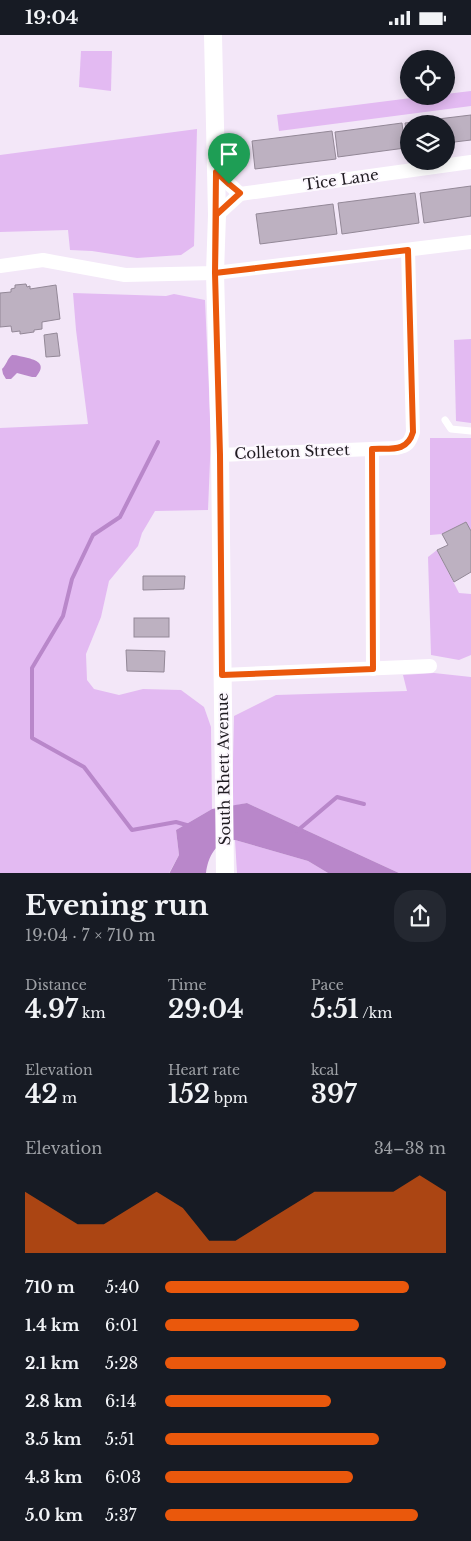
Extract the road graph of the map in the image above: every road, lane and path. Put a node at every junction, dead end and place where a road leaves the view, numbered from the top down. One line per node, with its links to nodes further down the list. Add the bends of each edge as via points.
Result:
1 (213, 35): 3 (street, South Rhett Avenue)
2 (471, 162): 4 (street, Tice Lane)
3 (216, 172): 4 (street); 5 (street, South Rhett Avenue)
4 (240, 193): 5 (street)
5 (216, 215): 9 (street, South Rhett Avenue)
6 (471, 242): 7 (street)
7 (408, 250): 9 (street); 12 (street, Colleton Street, via 413,432 405,446)
8 (0, 266): 9 (street, via 43,260 125,275)
9 (215, 273): 13 (street, South Rhett Avenue)
10 (445, 420): 11 (lane, via 451,429)
11 (471, 431)
12 (372, 449): 13 (street, Colleton Street); 15 (street)
13 (220, 455): 16 (street, South Rhett Avenue)
14 (430, 666): 15 (street)
15 (373, 669): 16 (street)
16 (222, 675): 17 (street, South Rhett Avenue)
17 (225, 871)

